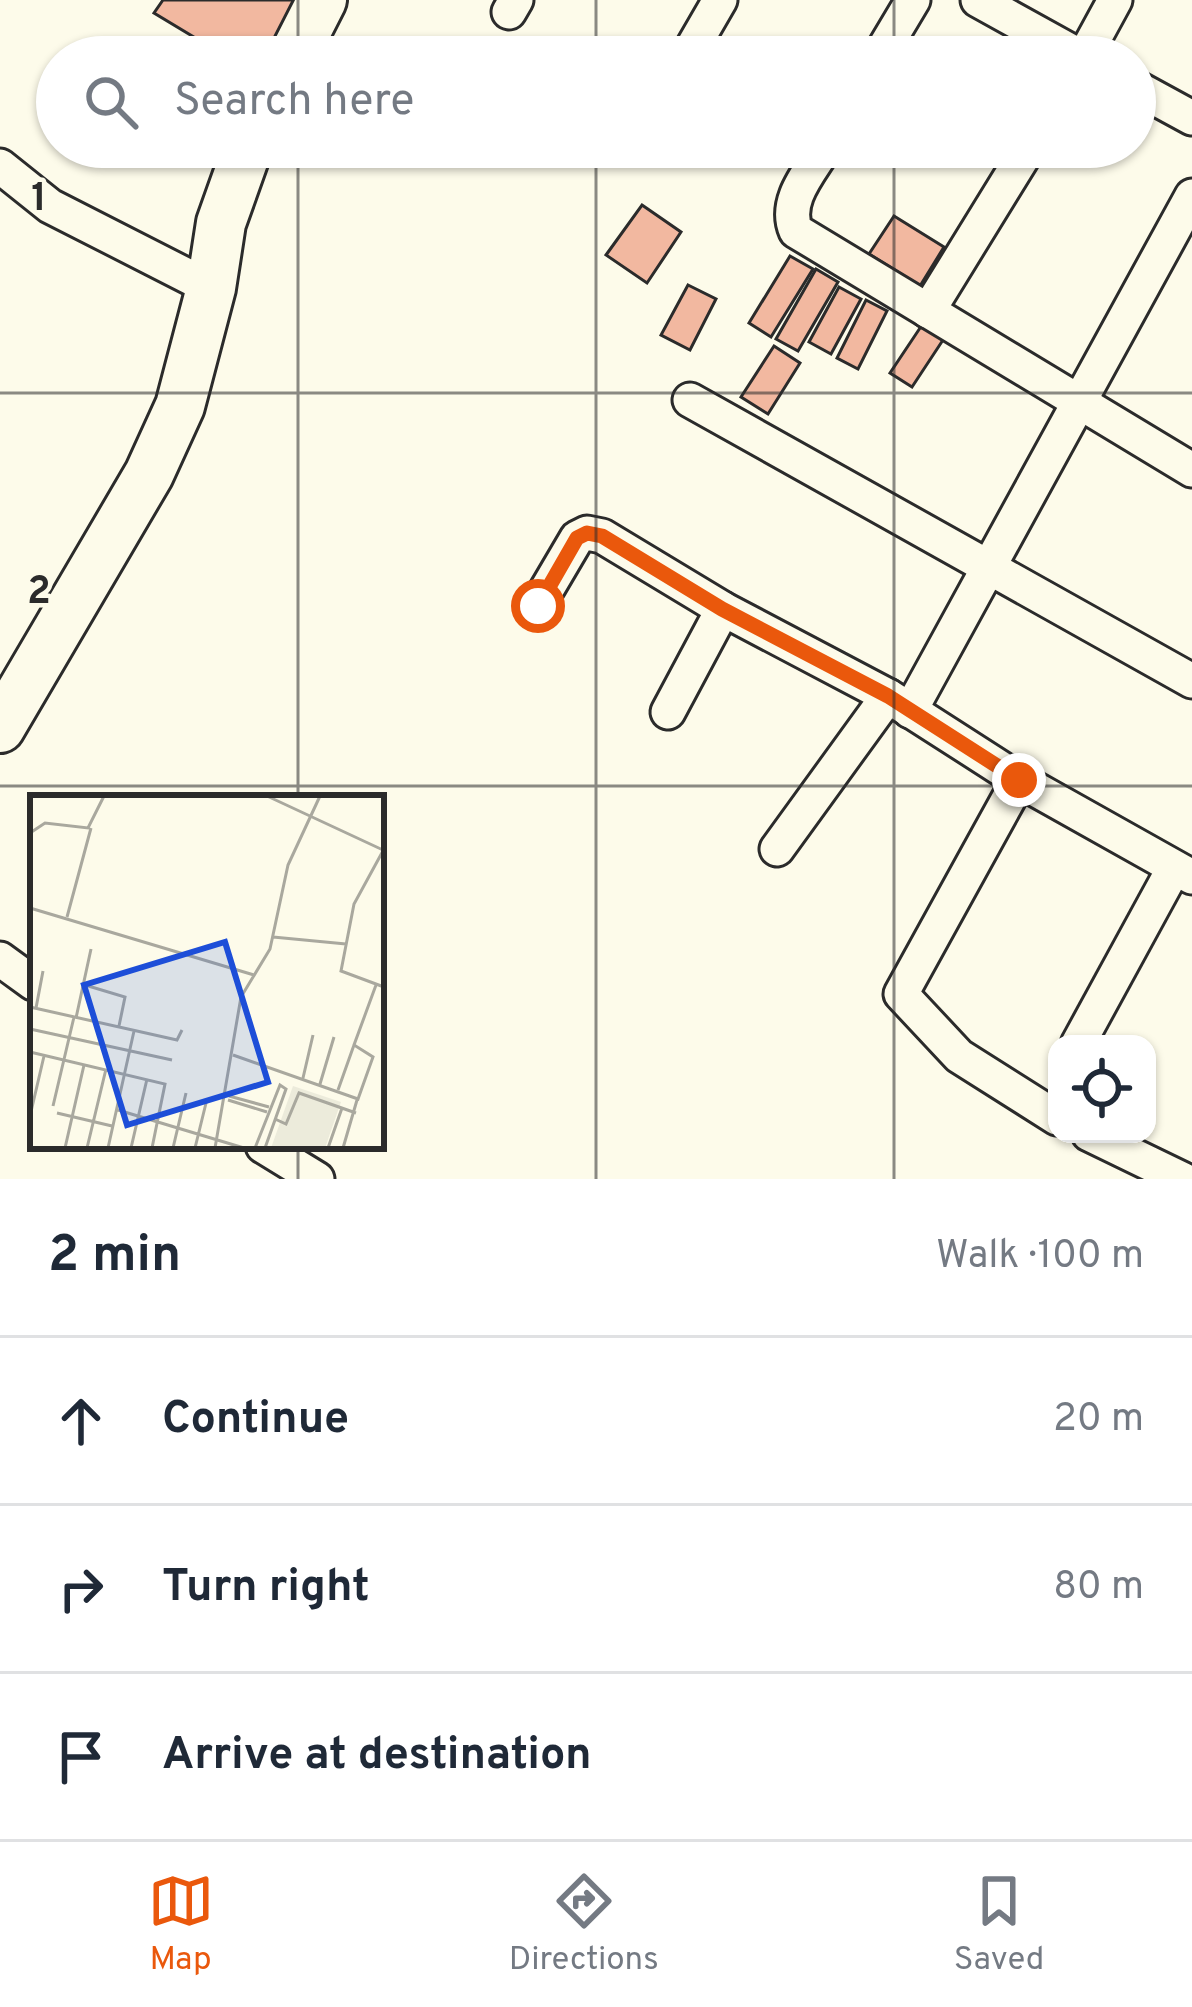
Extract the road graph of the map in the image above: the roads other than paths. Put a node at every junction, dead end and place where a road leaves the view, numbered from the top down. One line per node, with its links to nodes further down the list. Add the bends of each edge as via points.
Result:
1 (322, 0): 6 (street)
2 (720, 0): 7 (street)
3 (914, 0): 8 (street)
4 (978, 0): 9 (street)
5 (1115, 0): 10 (street)
6 (304, 36)
7 (699, 36)
8 (892, 36)
9 (1044, 36)
10 (1094, 36)
11 (1156, 98): 12 (street)
12 (1192, 118)
13 (0, 166): 18 (street, via 50,206)
14 (241, 168): 18 (street)
15 (814, 168): 19 (street, via 791,211 796,231)
16 (1016, 168): 19 (street)
17 (1192, 196): 21 (street)
18 (211, 289): 29 (street, via 180,406 149,474)
19 (928, 311): 21 (street)
20 (689, 400): 23 (street)
21 (1079, 404): 22 (street); 23 (street)
22 (1192, 470)
23 (988, 568): 26 (street); 27 (street)
24 (538, 606): 25 (street, via 587,533)
25 (722, 609): 27 (street); 28 (street)
26 (1192, 681)
27 (899, 704): 30 (street); 31 (street)
28 (668, 712)
29 (0, 728)
30 (1019, 780): 32 (street); 36 (street, via 901,994 959,1056)
31 (777, 848)
32 (1183, 873): 35 (street)
33 (0, 959): 34 (street)
34 (30, 980)
35 (1084, 1035)
36 (1048, 1102)
37 (1108, 1143): 41 (street)
38 (267, 1149): 40 (street)
39 (1192, 1169): 41 (street)
40 (317, 1179)
41 (1184, 1179)

